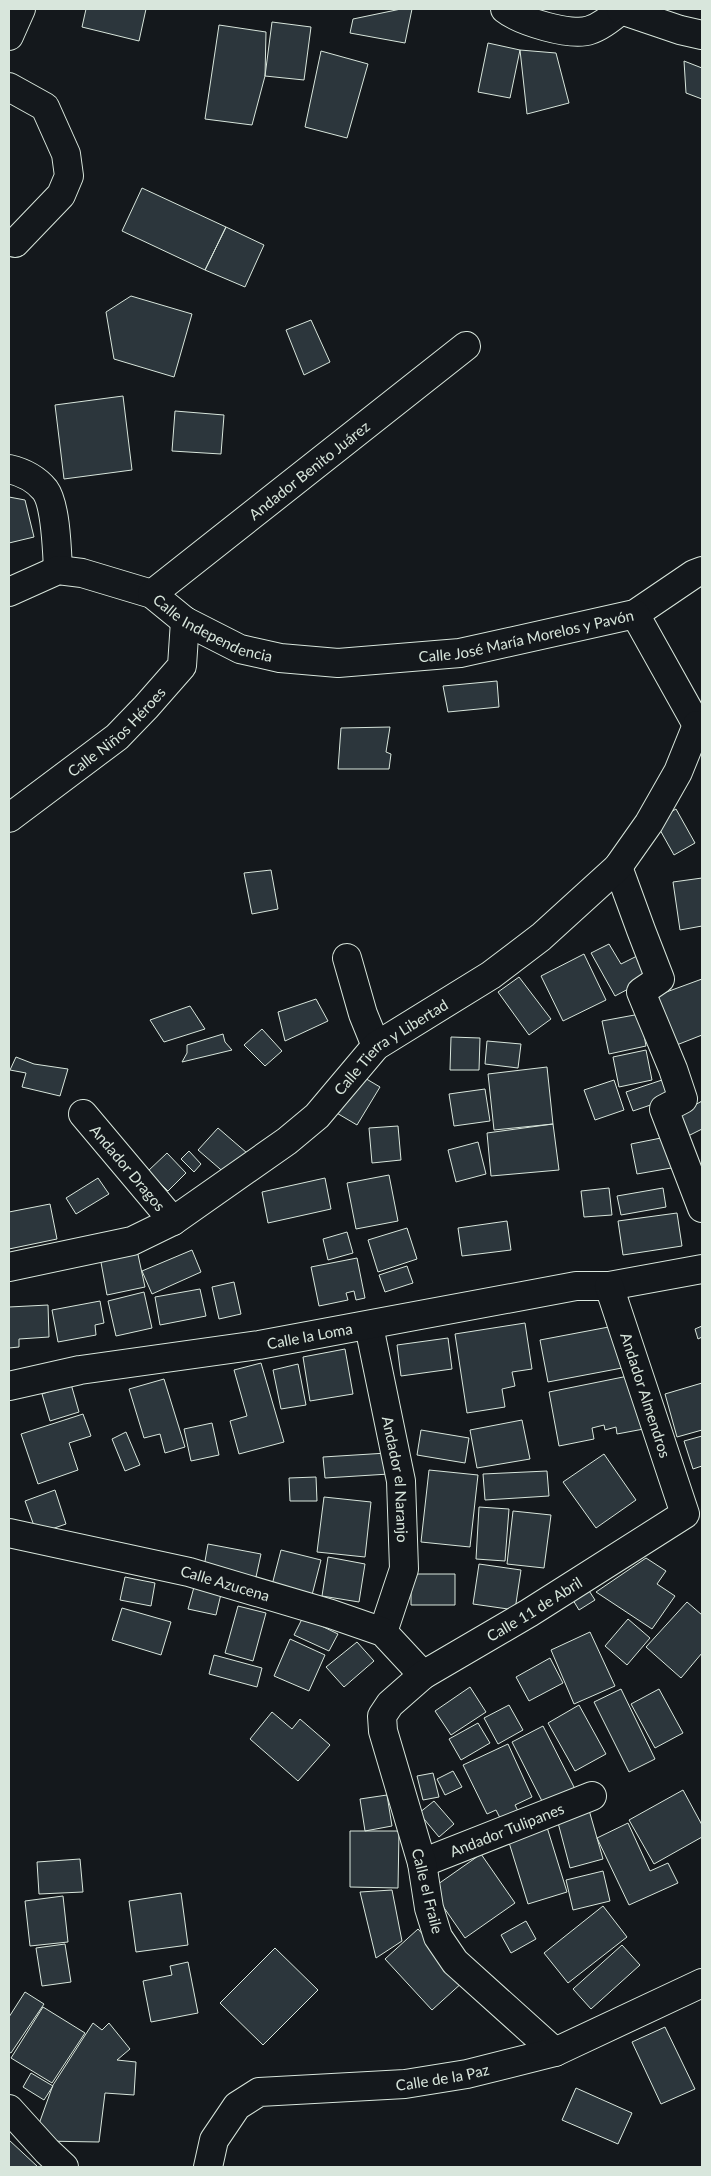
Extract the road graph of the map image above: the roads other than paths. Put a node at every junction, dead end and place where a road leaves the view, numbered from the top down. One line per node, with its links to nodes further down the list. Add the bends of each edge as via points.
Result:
1 (21, 9): 5 (street)
2 (504, 9): 3 (street, via 512,15 558,30 589,31)
3 (622, 10): 4 (street)
4 (702, 35)
5 (9, 36)
6 (9, 87): 7 (street, via 45,107 66,154 69,176 61,195)
7 (15, 243)
8 (466, 346): 13 (street, Andador Benito Juárez)
9 (9, 469): 10 (street, via 23,472 45,491 55,522)
10 (58, 570): 12 (street); 13 (street, Calle Independencia, via 82,573)
11 (702, 570): 14 (street, Calle José María Morelos y Pavón)
12 (9, 592)
13 (152, 594): 15 (street, Calle Independencia)
14 (635, 614): 16 (street, Calle José María Morelos y Pavón, via 460,653); 17 (street)
15 (185, 621): 16 (street, Calle Independencia, via 240,649 280,658); 18 (street, Calle Niños Héroes, via 182,666 146,707 117,737)
16 (338, 663)
17 (699, 730): 19 (street, Calle Tierra y Libertad, via 649,823)
18 (9, 818)
19 (618, 867): 21 (street, Calle Tierra y Libertad, via 541,937 491,975); 23 (street, via 660,979 641,992 683,1099 664,1109)
20 (347, 958): 21 (street)
21 (376, 1046): 24 (street, Calle Tierra y Libertad, via 317,1116)
22 (83, 1114): 24 (street, Andador Dragos)
23 (702, 1208)
24 (173, 1221): 25 (street, Calle Tierra y Libertad, via 132,1241)
25 (9, 1267)
26 (702, 1269): 27 (street, Calle la Loma)
27 (609, 1286): 28 (street, Calle la Loma, via 576,1286); 30 (street, Andador Almendros)
28 (369, 1326): 29 (street, Calle la Loma, via 80,1370); 32 (street, Andador el Naranjo, via 401,1481 404,1569)
29 (9, 1386)
30 (693, 1510): 33 (street, Calle 11 de Abril)
31 (9, 1533): 32 (street, Calle Azucena, via 189,1572)
32 (383, 1632): 33 (street, Calle Azucena)
33 (423, 1675): 34 (street, Calle 11 de Abril, via 390,1704)
34 (382, 1716): 36 (street, Calle el Fraile, via 383,1732)
35 (592, 1796): 36 (street, Andador Tulipanes)
36 (422, 1863): 38 (street, Calle el Fraile, via 429,1908 442,1943 456,1962)
37 (702, 1983): 38 (street, Calle de la Paz)
38 (555, 2052): 41 (street, Calle de la Paz, via 467,2074 405,2084 259,2092 237,2106 214,2140)
39 (9, 2109): 40 (street)
40 (64, 2167)
41 (208, 2167)

